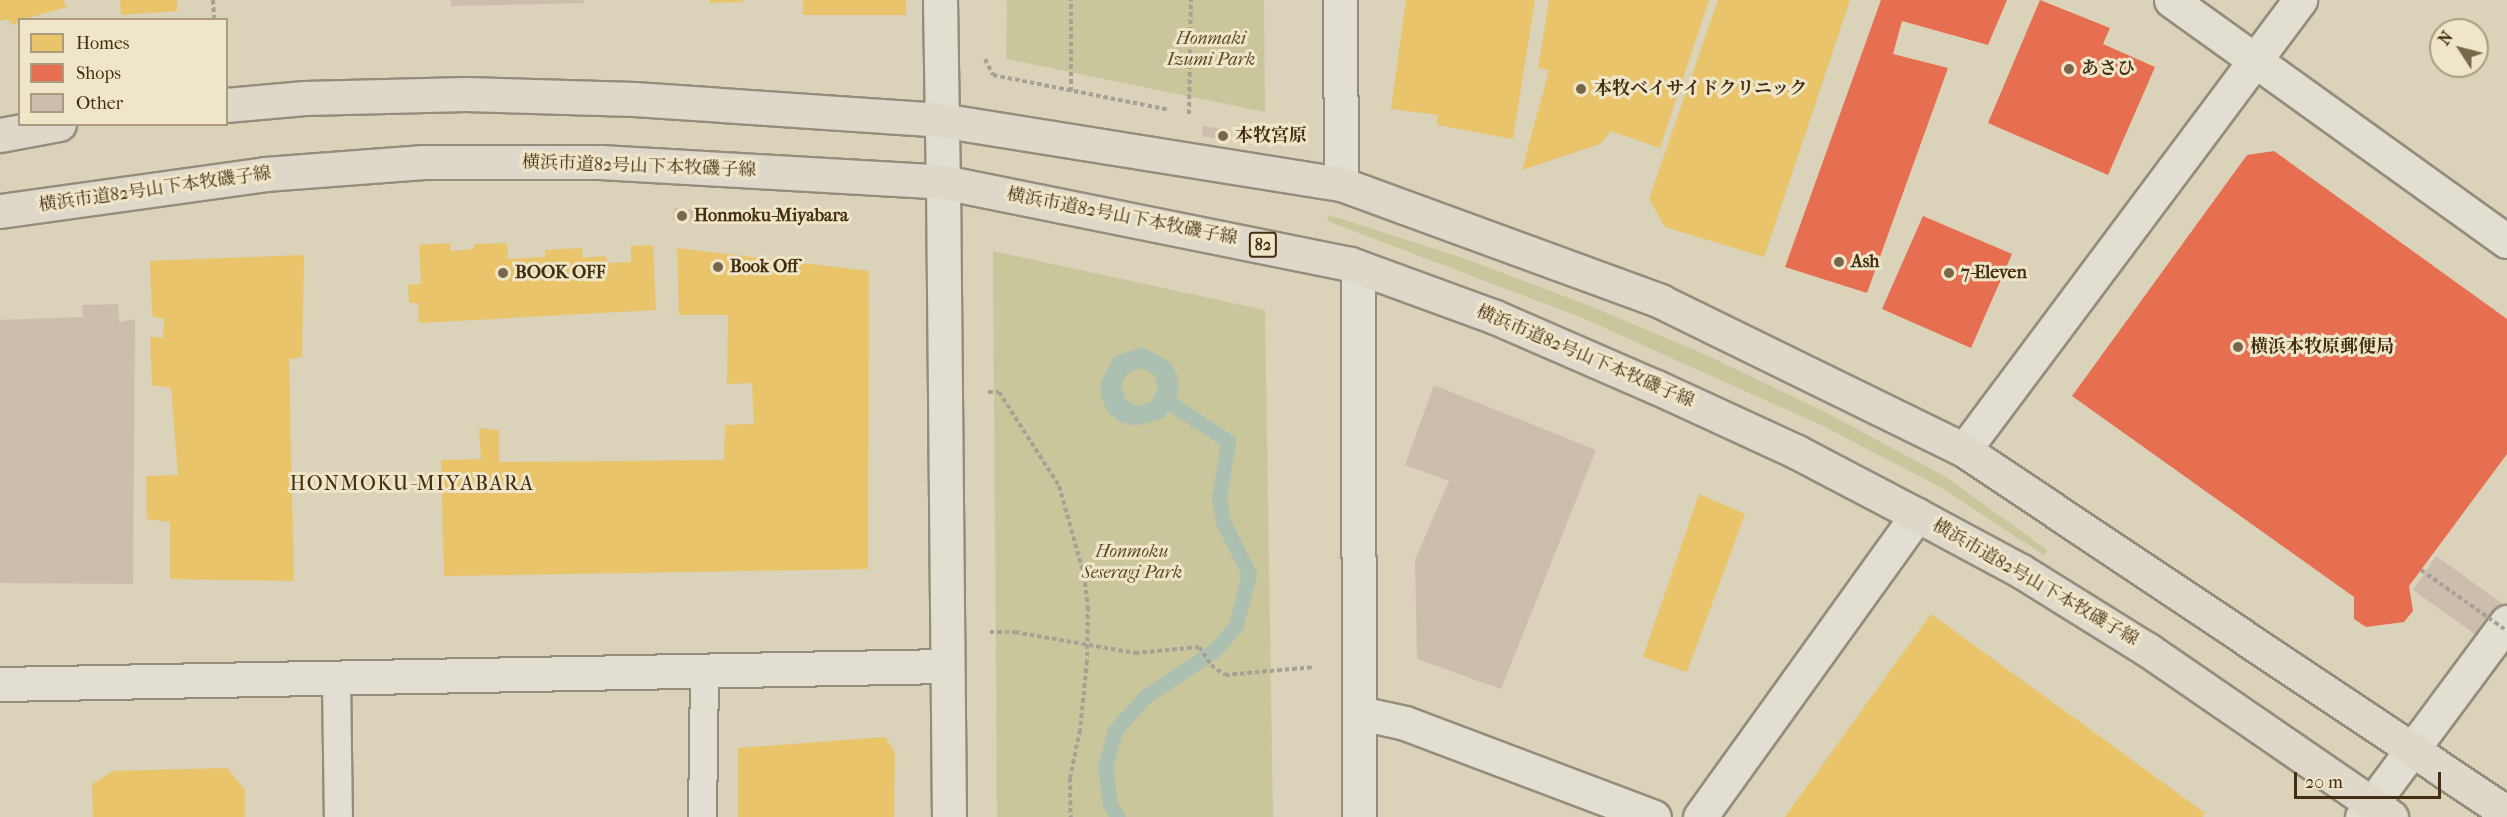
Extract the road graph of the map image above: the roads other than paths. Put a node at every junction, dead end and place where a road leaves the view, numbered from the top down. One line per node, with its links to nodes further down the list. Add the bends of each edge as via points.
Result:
1 (940, 0): 7 (street)
2 (1340, 0): 11 (street)
3 (2171, 0): 5 (street)
4 (2300, 0): 5 (street)
5 (2256, 64): 13 (street); 15 (street)
6 (228, 105): 7 (main road, via 305,98 466,94 634,99)
7 (940, 120): 10 (street); 11 (main road)
8 (48, 126): 9 (main road)
9 (0, 135)
10 (943, 182): 12 (main road, 横浜市道82号山下本牧磯子線 / 82, via 600,162 424,162 266,174); 14 (main road, 横浜市道82号山下本牧磯子線 / 82, via 1240,239); 18 (street)
11 (1341, 184): 15 (main road, via 1660,301)
12 (0, 211)
13 (2507, 241)
14 (1358, 267): 16 (main road, 横浜市道82号山下本牧磯子線 / 82, via 1495,317 1656,387 1797,452); 22 (street)
15 (1965, 450): 23 (main road)
16 (1917, 515): 24 (main road, 横浜市道82号山下本牧磯子線 / 82, via 2021,571 2148,650); 31 (street)
17 (2507, 622): 23 (street)
18 (945, 666): 19 (street); 28 (street)
19 (704, 671): 20 (street); 27 (lane)
20 (336, 679): 21 (street); 26 (lane)
21 (0, 684)
22 (1360, 713): 29 (street); 30 (street, via 1405,723)
23 (2413, 746): 24 (street); 25 (main road)
24 (2375, 813)
25 (2507, 813)
26 (338, 817)
27 (702, 817)
28 (949, 817)
29 (1359, 817)
30 (1654, 817)
31 (1700, 817)

